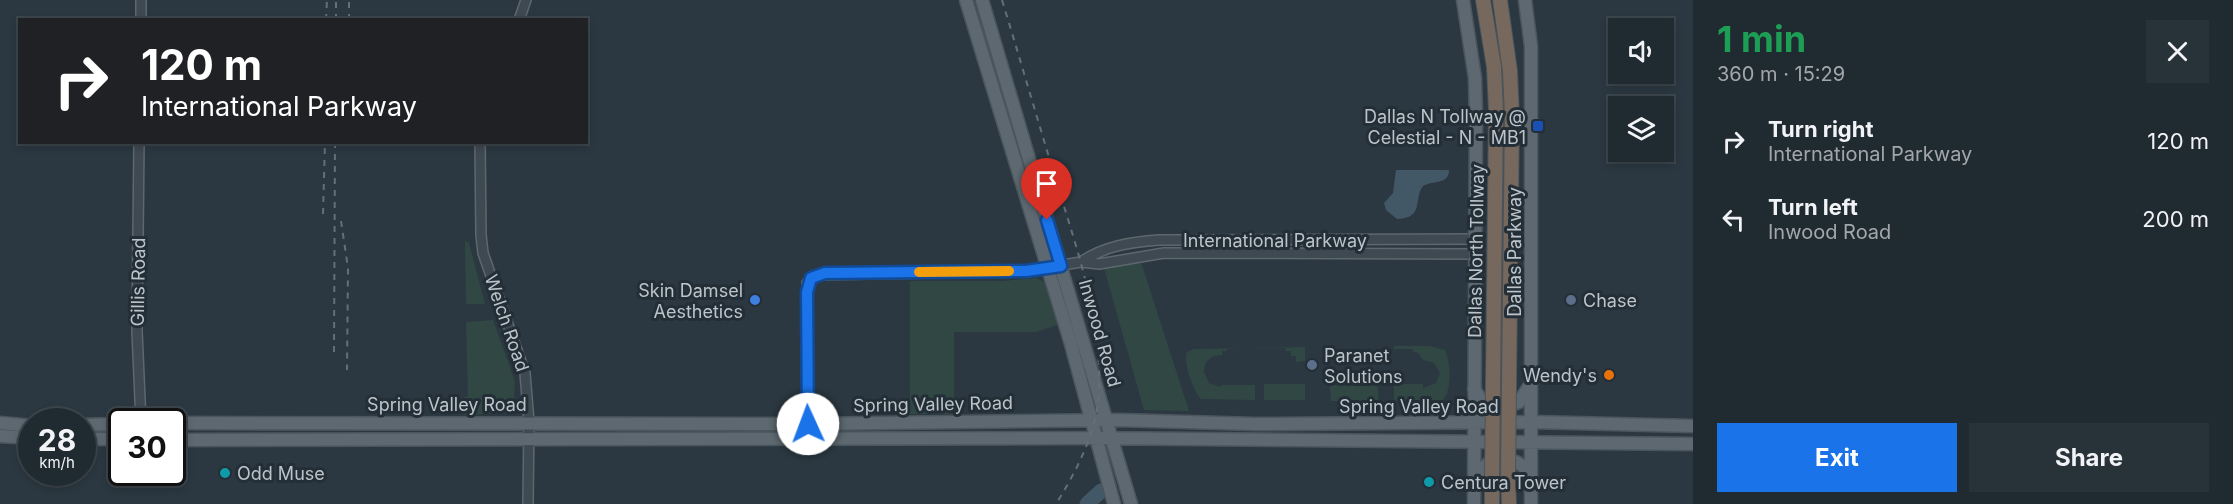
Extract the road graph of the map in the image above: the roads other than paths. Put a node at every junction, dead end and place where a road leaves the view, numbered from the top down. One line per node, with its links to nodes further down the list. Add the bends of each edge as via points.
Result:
1 (141, 0): 9 (street)
2 (526, 0): 10 (street)
3 (966, 0): 12 (main road, Inwood Road)
4 (982, 0): 11 (main road, Inwood Road)
5 (1463, 0): 15 (main road, via 1475,78)
6 (1483, 0): 58 (highway, Dallas North Tollway, bridge, via 1494,67 1496,111)
7 (1500, 0): 59 (highway, Dallas North Tollway, bridge, via 1512,116)
8 (1525, 0): 20 (main road, Dallas Parkway, via 1531,46)
9 (141, 18)
10 (520, 18)
11 (1004, 73): 12 (main road); 18 (main road, Inwood Road)
12 (990, 78): 19 (main road, Inwood Road)
13 (139, 144): 22 (street, Gillis Road)
14 (480, 144): 25 (street, Welch Road, via 483,253 520,351)
15 (1474, 239): 16 (main road); 17 (street, International Parkway, via 1151,241 1103,250)
16 (1475, 254): 17 (street, International Parkway, via 1164,253 1099,264); 21 (main road)
17 (1081, 262): 18 (street, International Parkway)
18 (1061, 266): 19 (street, International Parkway); 24 (main road, Inwood Road)
19 (1046, 268): 23 (main road, Inwood Road); 34 (street, International Parkway, via 825,273 811,278 807,292)
20 (1532, 382): 21 (main road, via 1519,402 1499,410 1484,404); 28 (main road, Dallas Parkway)
21 (1474, 387): 32 (main road)
22 (140, 408)
23 (1093, 420): 24 (main road, Spring Valley Road); 26 (main road, Spring Valley Road); 42 (main road, Inwood Road)
24 (1107, 420): 27 (main road, Spring Valley Road); 43 (main road, Inwood Road)
25 (529, 422): 31 (main road, Spring Valley Road); 34 (main road, Spring Valley Road); 44 (street, Welch Road)
26 (914, 422): 34 (main road, Spring Valley Road); 41 (main road)
27 (1195, 422): 35 (main road, Spring Valley Road); 45 (main road, via 1192,432)
28 (1532, 422): 32 (main road, Spring Valley Road); 33 (main road, Spring Valley Road); 49 (main road, Dallas Parkway)
29 (0, 423): 36 (main road)
30 (186, 423): 31 (main road, Spring Valley Road)
31 (282, 423): 48 (main road)
32 (1474, 423): 35 (main road, Spring Valley Road); 50 (main road)
33 (1651, 423): 37 (main road, Spring Valley Road); 51 (main road)
34 (808, 424): 40 (street, International Parkway)
35 (1255, 424): 46 (main road, via 1215,430)
36 (18, 425)
37 (1693, 426)
38 (0, 436): 39 (main road)
39 (18, 437)
40 (808, 438): 41 (main road, Spring Valley Road); 44 (main road, Spring Valley Road)
41 (914, 438): 42 (main road, Spring Valley Road)
42 (1097, 438): 43 (main road, Spring Valley Road); 56 (main road, Inwood Road)
43 (1112, 438): 45 (main road, Spring Valley Road); 57 (main road, Inwood Road)
44 (529, 439): 48 (main road, Spring Valley Road); 55 (street, Welch Road)
45 (1173, 439): 46 (main road, Spring Valley Road)
46 (1208, 439): 50 (main road, Spring Valley Road)
47 (186, 440): 48 (main road, Spring Valley Road)
48 (281, 440)
49 (1532, 441): 50 (main road, Spring Valley Road); 51 (main road, Spring Valley Road); 54 (main road, Dallas Parkway)
50 (1474, 442): 53 (main road)
51 (1654, 442): 52 (main road, Spring Valley Road)
52 (1693, 444)
53 (1474, 499): 54 (main road, via 1482,467 1497,459 1515,461 1524,467)
54 (1531, 499)
55 (528, 504)
56 (1114, 504)
57 (1131, 504)
58 (1492, 504)
59 (1509, 504)

